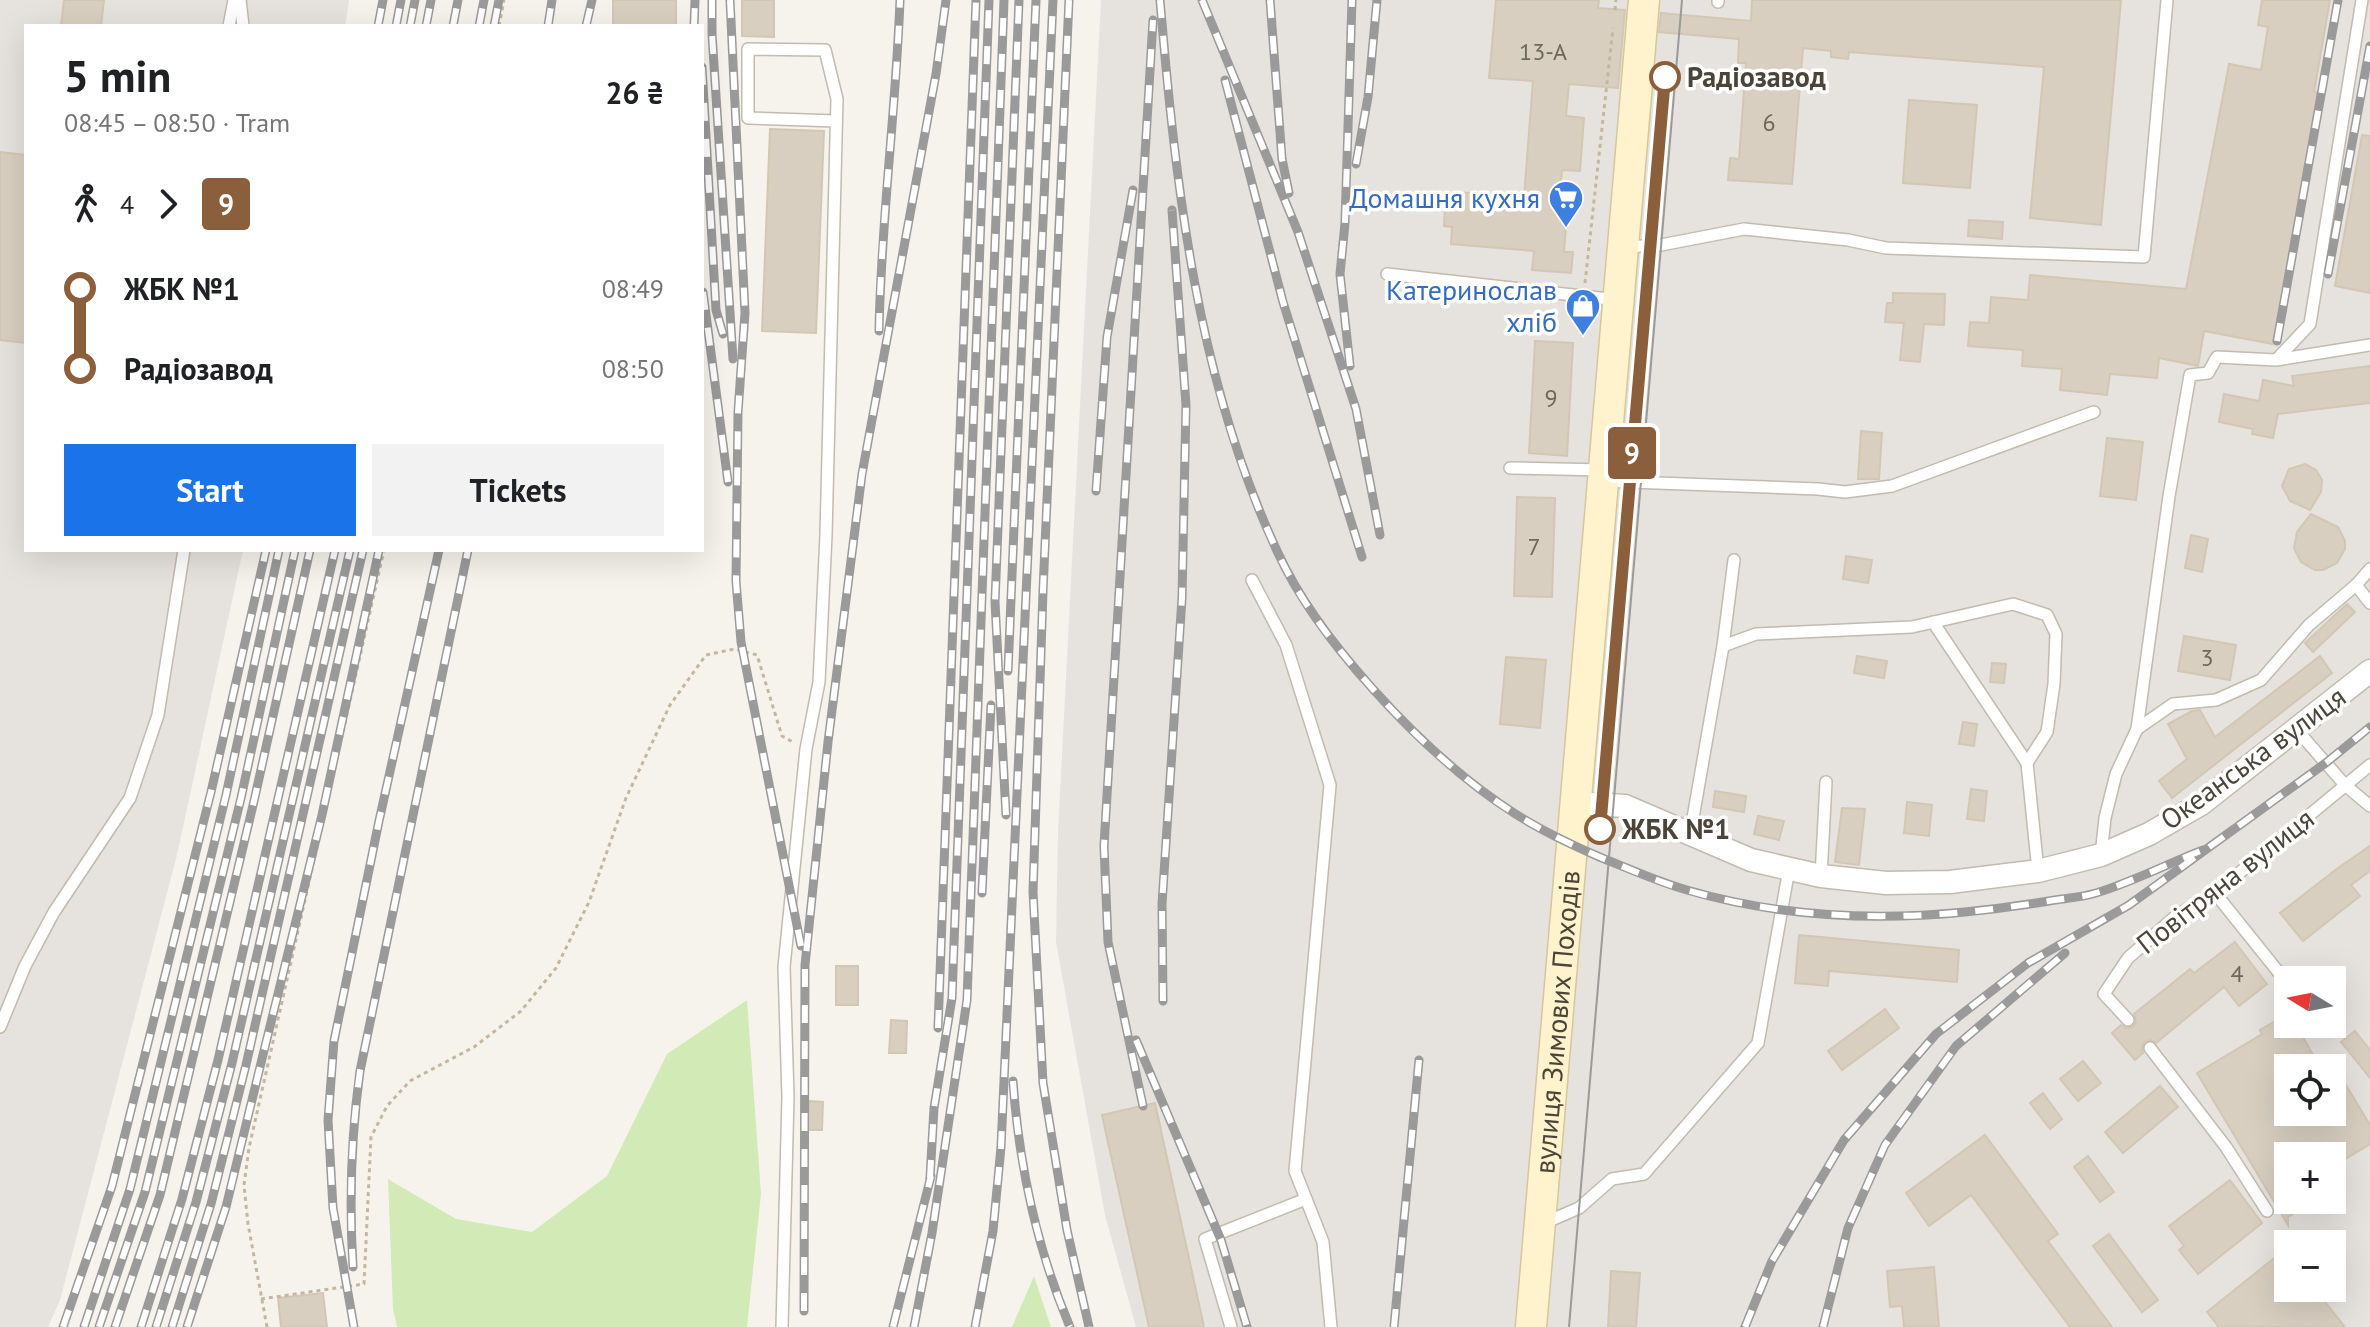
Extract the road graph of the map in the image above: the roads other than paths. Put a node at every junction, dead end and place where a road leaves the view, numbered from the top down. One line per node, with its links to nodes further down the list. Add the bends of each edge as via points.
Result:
1 (237, 0): 5 (lane); 6 (lane)
2 (1644, 0): 8 (main road, вулиця Зимових Походів)
3 (2167, 0): 8 (lane, via 2144,257 1886,248 1744,229)
4 (2362, 0): 12 (lane, via 2310,324)
5 (230, 24)
6 (243, 24)
7 (836, 121): 7 (lane, via 837,99 825,50 748,49 748,118); 46 (lane, via 821,653 784,967 788,1097)
8 (1623, 247): 10 (main road, вулиця Зимових Походів)
9 (1387, 274): 10 (lane)
10 (1619, 300): 15 (main road, вулиця Зимових Походів)
11 (2370, 345): 12 (lane)
12 (2276, 360): 25 (lane, via 2217,357 2208,373 2190,375)
13 (2094, 412): 15 (lane, via 1892,486 1845,492)
14 (1510, 468): 15 (lane)
15 (1603, 476): 31 (main road, вулиця Зимових Походів)
16 (184, 552): 41 (lane, via 158,715 130,798 54,912)
17 (1734, 560): 23 (lane)
18 (2370, 569): 20 (lane)
19 (1252, 580): 43 (lane, via 1286,645 1330,785 1295,1171)
20 (2356, 585): 21 (lane); 25 (lane, via 2309,625 2261,680 2216,700 2173,704)
21 (2370, 603)
22 (1933, 622): 23 (lane, via 1756,634); 27 (lane); 27 (lane, via 2013,604 2047,615 2056,634 2054,684 2047,732)
23 (1723, 646): 33 (lane)
24 (2370, 671): 26 (street, Океанська вулиця)
25 (2137, 729): 34 (lane, via 2116,774)
26 (2296, 729): 30 (lane); 34 (street, Океанська вулиця, via 2201,804)
27 (2027, 763): 36 (lane)
28 (2370, 765): 30 (lane, Повітряна вулиця)
29 (1826, 782): 37 (lane)
30 (2345, 785): 32 (lane); 38 (lane, Повітряна вулиця)
31 (1576, 803): 33 (street, Океанська вулиця, via 1625,806); 45 (main road, вулиця Зимових Походів)
32 (2370, 806)
33 (1690, 835): 35 (street, Океанська вулиця)
34 (2101, 855): 36 (street, Океанська вулиця)
35 (1789, 869): 37 (street, Океанська вулиця); 45 (lane, via 1758,1043 1644,1174 1612,1179 1579,1208)
36 (2038, 871): 37 (street, Океанська вулиця, via 1950,882)
37 (1821, 876)
38 (2215, 893): 39 (lane); 40 (lane, Повітряна вулиця, via 2176,916 2128,958 2104,994)
39 (2274, 967)
40 (2128, 1020)
41 (0, 1027)
42 (2150, 1048): 44 (lane, via 2226,1147)
43 (1306, 1199): 47 (lane, via 1205,1239); 48 (lane, via 1323,1242)
44 (2267, 1211)
45 (1540, 1225): 49 (main road, вулиця Зимових Походів)
46 (782, 1327)
47 (1231, 1327)
48 (1331, 1327)
49 (1531, 1327)

